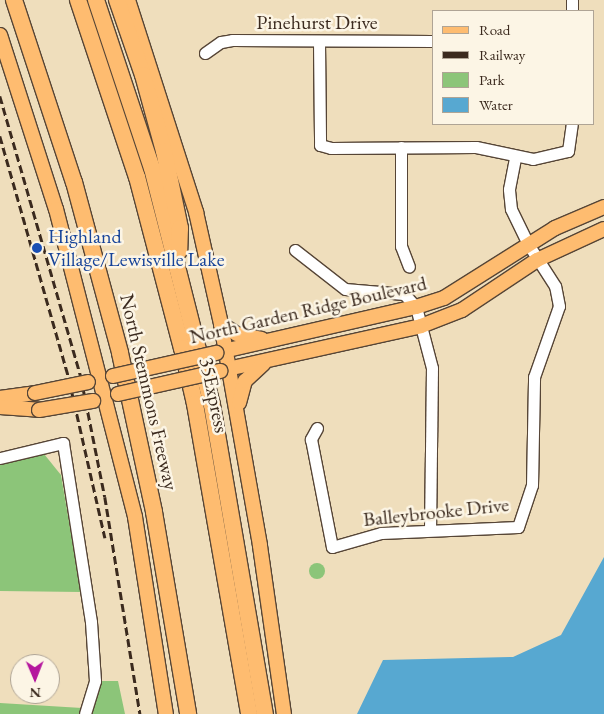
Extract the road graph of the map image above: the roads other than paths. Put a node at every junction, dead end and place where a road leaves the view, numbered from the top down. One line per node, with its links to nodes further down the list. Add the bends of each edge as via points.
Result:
1 (14, 0): 38 (highway, North Stemmons Freeway, via 74,182 120,353 154,512)
2 (78, 0): 35 (highway, 35Express, via 153,232 195,404)
3 (96, 0): 19 (highway, via 140,131)
4 (117, 0): 19 (highway, via 143,75 164,151 180,228)
5 (128, 0): 21 (main road, via 196,212)
6 (0, 35): 27 (main road, North Stemmons Freeway, via 56,209)
7 (432, 41): 8 (street, Pinehurst Drive)
8 (319, 42): 9 (street, Pinehurst Drive, via 232,40 221,42); 11 (street, via 320,145 331,148)
9 (205, 53)
10 (572, 125): 12 (street, via 568,151 533,159)
11 (401, 147): 12 (street, via 476,147); 18 (street, via 401,246)
12 (515, 157): 15 (street, Balleybrooke Drive, via 508,199)
13 (604, 207): 15 (main road, North Garden Ridge Boulevard)
14 (604, 228): 17 (main road, North Garden Ridge Boulevard)
15 (528, 244): 17 (street, Balleybrooke Drive); 20 (main road, North Garden Ridge Boulevard, via 455,293)
16 (295, 250): 20 (street, via 345,288 404,294)
17 (537, 260): 22 (main road, North Garden Ridge Boulevard, via 462,310); 34 (street, Balleybrooke Drive, via 555,286 559,306 534,377 532,485 518,526)
18 (409, 267)
19 (178, 269): 35 (highway, via 212,405)
20 (416, 307): 22 (street); 23 (main road, North Garden Ridge Boulevard)
21 (221, 324): 23 (main road, via 237,334); 24 (main road)
22 (421, 326): 25 (main road, North Garden Ridge Boulevard); 34 (street, via 432,368)
23 (270, 340): 24 (main road, North Garden Ridge Boulevard)
24 (221, 352): 26 (main road); 27 (main road, North Garden Ridge Boulevard, bridge)
25 (270, 360): 26 (main road, North Garden Ridge Boulevard); 31 (main road, via 245,381)
26 (225, 370): 29 (main road, North Garden Ridge Boulevard, bridge); 31 (main road)
27 (94, 380): 28 (main road, North Garden Ridge Boulevard, bridge, via 35,394); 29 (main road, North Stemmons Freeway)
28 (0, 398)
29 (98, 400): 30 (main road, North Garden Ridge Boulevard, bridge, via 39,410); 37 (main road, North Stemmons Freeway, via 136,517)
30 (0, 407)
31 (238, 411): 39 (main road)
32 (317, 428): 34 (street, Balleybrooke Drive, via 312,440 332,546 382,534)
33 (0, 458): 36 (street, via 64,443 91,622 96,681)
34 (430, 529)
35 (257, 712)
36 (85, 714)
37 (166, 714)
38 (188, 714)
39 (284, 714)

